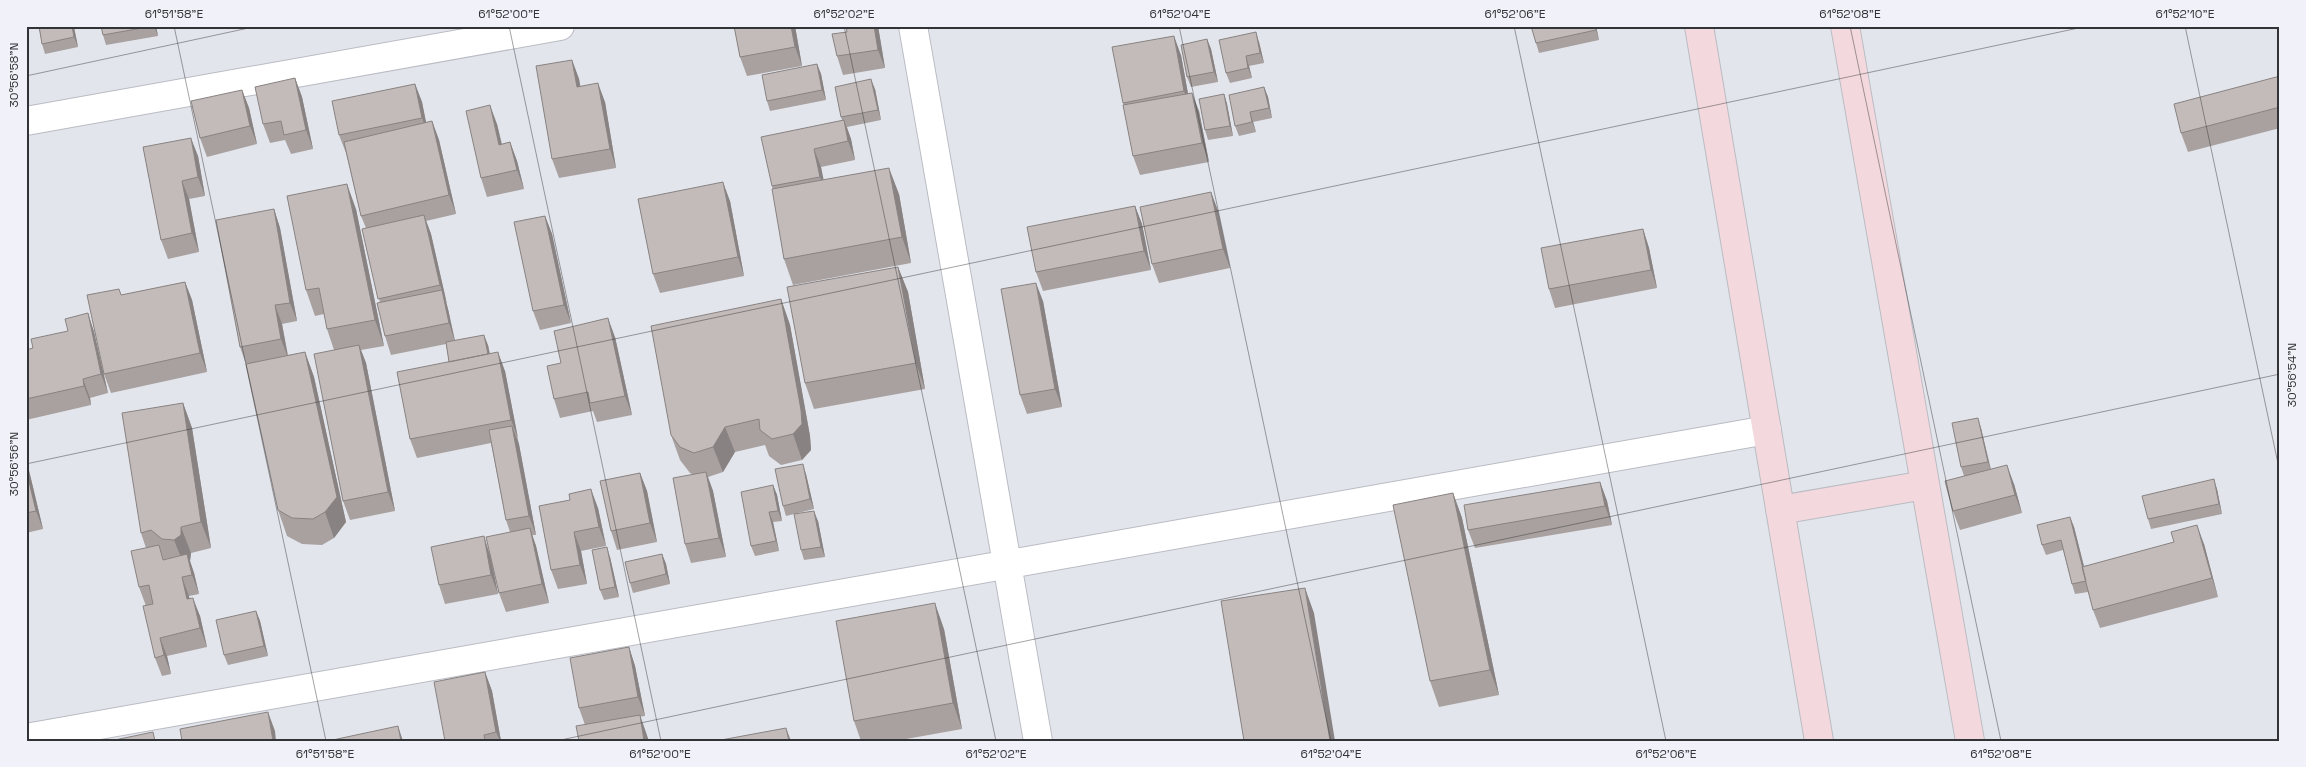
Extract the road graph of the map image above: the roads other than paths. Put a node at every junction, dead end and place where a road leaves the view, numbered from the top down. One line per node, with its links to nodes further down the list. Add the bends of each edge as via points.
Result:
1 (560, 26): 5 (street)
2 (913, 26): 9 (street)
3 (1699, 26): 6 (main road)
4 (1845, 26): 7 (main road)
5 (26, 121)
6 (1767, 430): 8 (main road); 9 (street)
7 (1926, 485): 8 (main road); 13 (main road)
8 (1780, 510): 12 (main road)
9 (1007, 565): 10 (street); 11 (street)
10 (26, 738)
11 (1038, 741)
12 (1819, 741)
13 (1970, 741)

